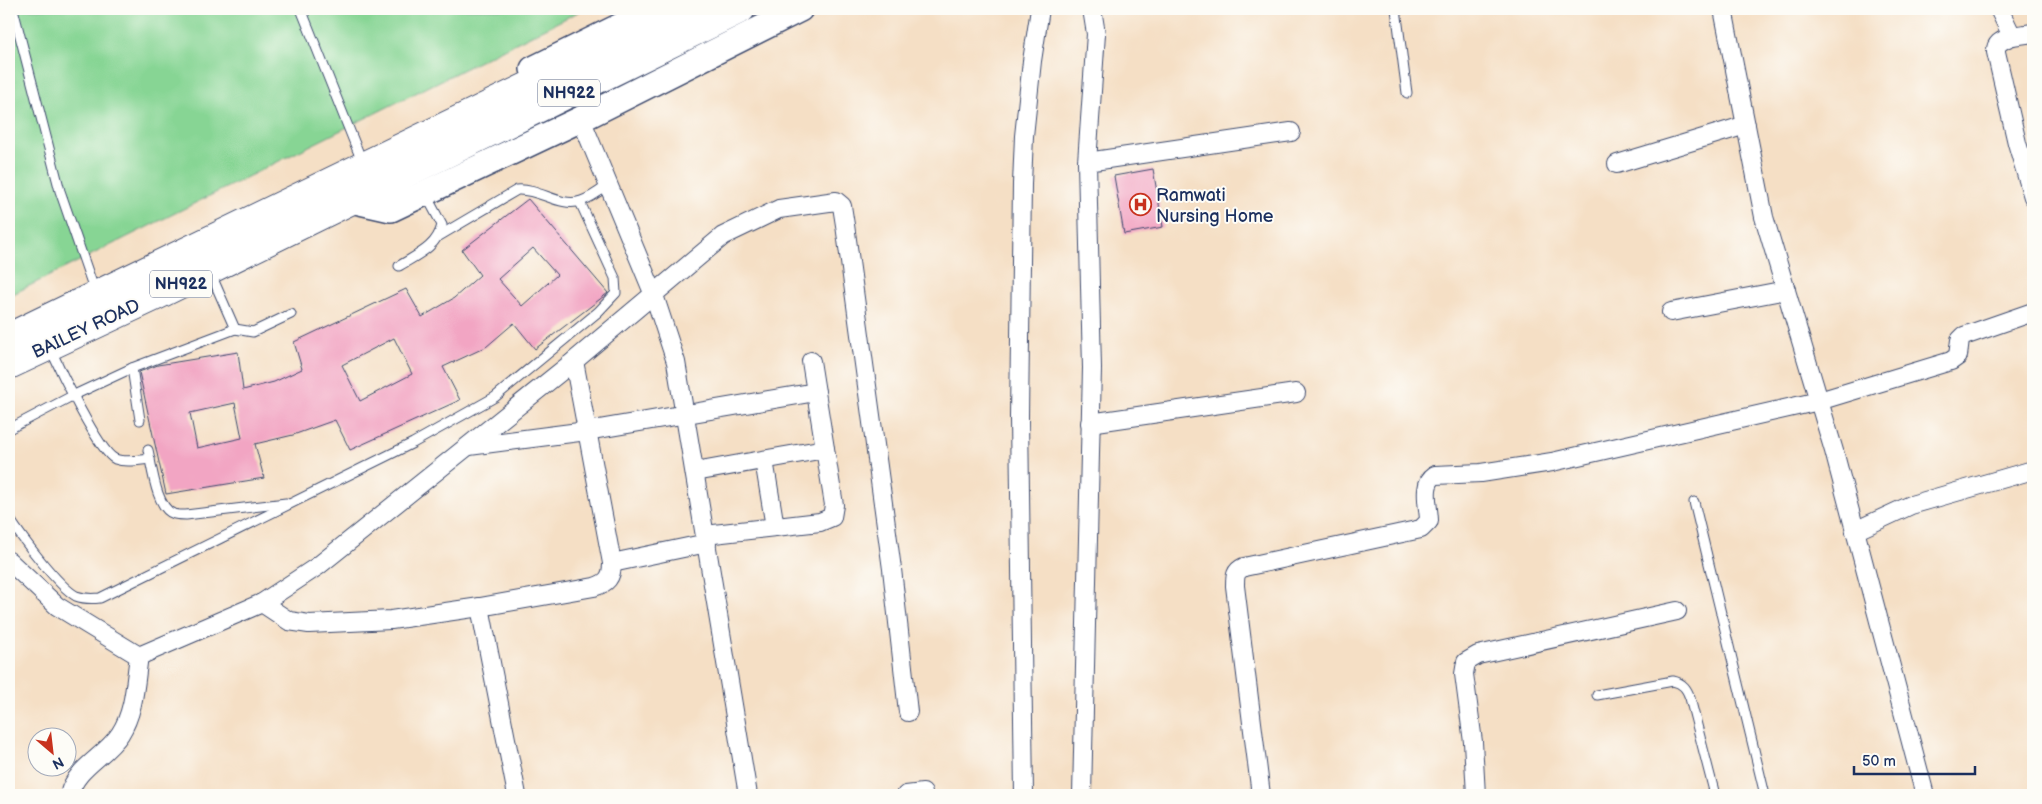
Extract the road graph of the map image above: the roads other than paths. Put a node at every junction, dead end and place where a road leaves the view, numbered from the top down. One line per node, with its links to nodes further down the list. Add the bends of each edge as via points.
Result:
1 (13, 9): 30 (lane, via 60,191)
2 (301, 9): 18 (lane)
3 (655, 9): 18 (main road)
4 (688, 9): 22 (highway, NH922)
5 (740, 9): 22 (highway, NH922)
6 (800, 9): 15 (main road)
7 (1040, 9): 77 (street, via 1024,136 1022,184 1020,427)
8 (1092, 9): 19 (street, via 1096,34)
9 (1396, 9): 14 (lane)
10 (1723, 9): 16 (street)
11 (1999, 9): 13 (street)
12 (2033, 33): 13 (street)
13 (2012, 36): 24 (street, via 1998,43 1995,49)
14 (1407, 94)
15 (581, 119): 21 (street); 23 (main road)
16 (1746, 125): 20 (street); 29 (street, via 1764,217)
17 (1291, 132): 19 (street)
18 (359, 154): 22 (main road, via 345,160)
19 (1087, 162): 48 (street, via 1092,368)
20 (1617, 164)
21 (608, 185): 25 (lane); 31 (street)
22 (342, 190): 23 (main road, via 391,209); 28 (highway, BAILEY ROAD / NH922); 30 (highway, BAILEY ROAD / NH922)
23 (425, 193): 26 (lane, via 442,225)
24 (2033, 197)
25 (580, 202): 26 (lane, via 571,203 535,191 517,190); 58 (lane, via 615,278 616,293 598,312 495,397 413,443)
26 (439, 236): 27 (lane, via 425,251)
27 (399, 266)
28 (209, 270): 35 (lane); 37 (highway, BAILEY ROAD / NH922)
29 (1786, 290): 32 (street); 45 (street)
30 (96, 295): 36 (highway, BAILEY ROAD / NH922)
31 (654, 295): 38 (street); 46 (street, via 676,362); 71 (street, via 723,236 779,209 836,201 842,206 892,569)
32 (1671, 312)
33 (2033, 312): 45 (street, via 1964,336 1960,340 1958,356 1951,362)
34 (290, 314): 35 (lane, via 253,332)
35 (236, 329): 41 (lane)
36 (9, 337)
37 (49, 346): 40 (highway, BAILEY ROAD / NH922); 44 (lane)
38 (574, 361): 50 (street); 51 (street)
39 (811, 361): 42 (street)
40 (9, 364)
41 (132, 368): 44 (lane); 47 (lane)
42 (816, 392): 46 (street); 52 (street)
43 (1296, 393): 48 (street)
44 (72, 396): 49 (lane); 54 (lane, via 111,457 122,461)
45 (1819, 401): 62 (street); 79 (street, via 1552,462 1481,473 1435,475 1428,482 1428,521 1421,529 1238,570 1235,586)
46 (686, 416): 50 (street); 57 (street)
47 (140, 420)
48 (1090, 423): 78 (street)
49 (9, 429)
50 (587, 431): 51 (street); 64 (street)
51 (469, 446): 66 (street, via 318,566)
52 (825, 449): 55 (street); 61 (street, via 834,505 832,517 820,522)
53 (148, 450): 54 (lane)
54 (150, 459): 58 (lane, via 159,497 163,505 175,514)
55 (764, 460): 57 (street); 61 (street)
56 (2033, 470): 62 (street, via 1911,505)
57 (695, 472): 63 (street)
58 (294, 502): 60 (lane, via 107,595 92,599 76,596 67,589 30,548)
59 (1694, 502): 82 (lane)
60 (9, 518)
61 (775, 527): 63 (street)
62 (1855, 531): 83 (street)
63 (706, 539): 64 (street); 75 (street)
64 (612, 564): 67 (street, via 607,581 594,587)
65 (11, 566): 69 (street, via 57,606)
66 (262, 603): 67 (street, via 289,621 309,624 391,620); 69 (street)
67 (480, 608): 74 (street)
68 (1677, 611): 80 (street, via 1478,655 1466,662 1464,674)
69 (139, 656): 73 (street, via 129,718 119,736 76,779)
70 (1598, 695): 81 (lane, via 1680,682 1690,698)
71 (908, 712)
72 (923, 793): 76 (street)
73 (69, 795)
74 (517, 795)
75 (748, 795)
76 (906, 795)
77 (1024, 795)
78 (1082, 795)
79 (1261, 795)
80 (1476, 795)
81 (1715, 795)
82 (1765, 795)
83 (1925, 795)

